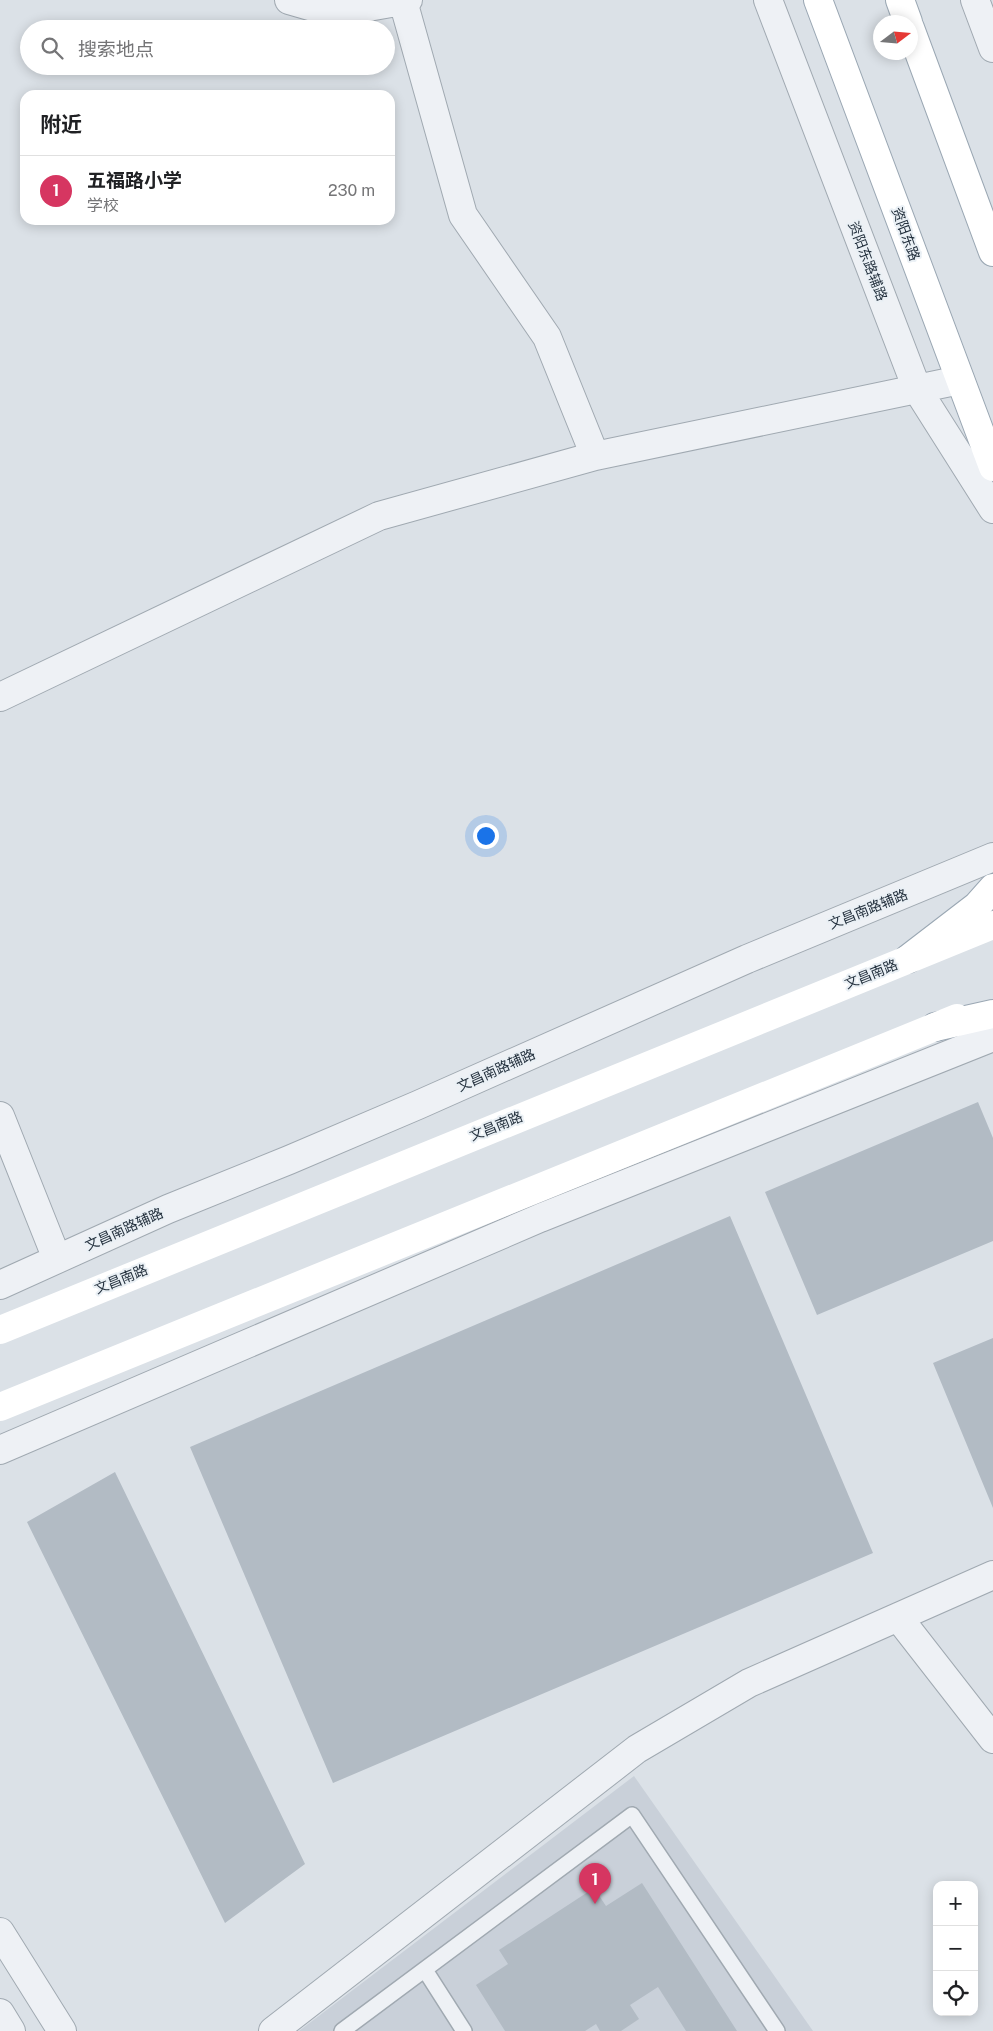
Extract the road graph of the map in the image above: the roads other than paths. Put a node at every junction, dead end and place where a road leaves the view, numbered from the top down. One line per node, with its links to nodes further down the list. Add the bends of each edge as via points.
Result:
1 (289, 0): 2 (street, via 334,13)
2 (405, 0): 13 (street, via 463,215 547,337)
3 (768, 0): 12 (street, 资阳东路辅路)
4 (818, 0): 11 (main road, 资阳东路)
5 (900, 0): 7 (main road)
6 (975, 0): 8 (street)
7 (905, 15)
8 (993, 48)
9 (918, 50): 10 (main road)
10 (993, 252)
11 (960, 380): 12 (street); 14 (main road, 资阳东路)
12 (918, 389): 13 (street); 15 (street, 资阳东路辅路)
13 (595, 456): 16 (street, via 379,516)
14 (993, 467)
15 (993, 509)
16 (0, 697)
17 (993, 857): 26 (street, 文昌南路辅路, via 747,959 418,1105)
18 (993, 888): 20 (main road, via 976,906)
19 (993, 925): 20 (main road, 文昌南路)
20 (908, 959): 28 (main road, 文昌南路)
21 (993, 1003): 23 (main road)
22 (993, 1014): 23 (main road)
23 (934, 1027): 29 (main road)
24 (993, 1037): 30 (street, via 540,1218)
25 (0, 1116): 26 (street)
26 (57, 1259): 27 (street, 文昌南路辅路)
27 (0, 1285)
28 (0, 1330)
29 (0, 1407)
30 (0, 1450)
31 (993, 1575): 32 (street)
32 (898, 1617): 33 (street); 39 (street, via 749,1683 637,1749)
33 (993, 1739)
34 (0, 1932): 38 (street)
35 (425, 1970): 40 (lane); 41 (lane); 42 (lane, via 632,1815)
36 (0, 2013): 37 (street)
37 (11, 2031)
38 (62, 2031)
39 (273, 2031)
40 (342, 2031)
41 (464, 2031)
42 (777, 2031)

